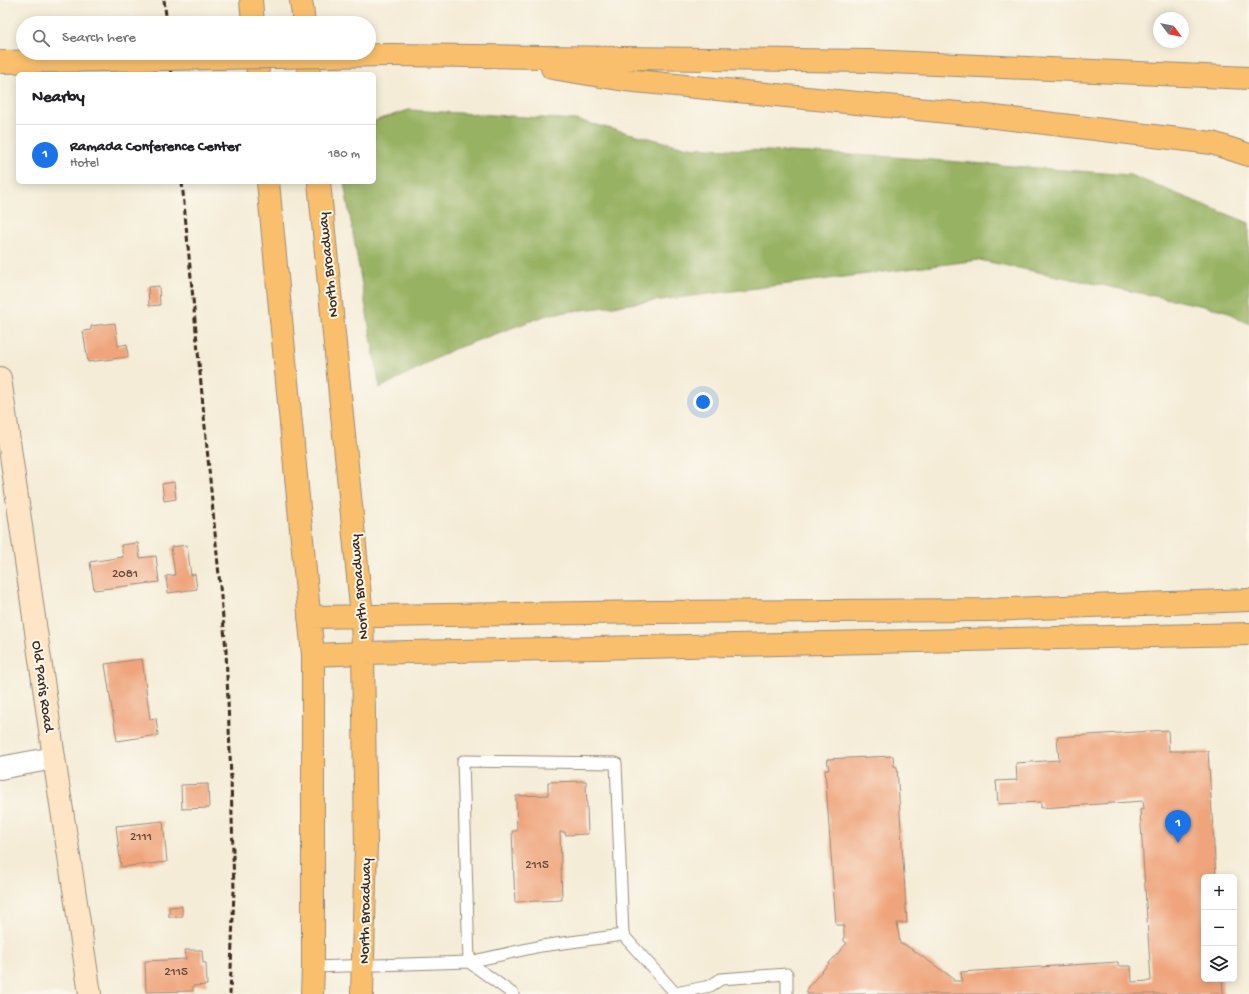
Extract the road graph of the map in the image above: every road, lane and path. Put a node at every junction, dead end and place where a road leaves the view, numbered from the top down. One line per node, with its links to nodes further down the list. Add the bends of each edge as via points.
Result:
1 (251, 0): 3 (highway)
2 (301, 0): 4 (highway)
3 (252, 16)
4 (303, 16)
5 (376, 55): 6 (highway, bridge)
6 (484, 56): 13 (highway, via 869,61); 14 (highway, via 625,80 978,115 1212,143)
7 (111, 60): 10 (highway, bridge)
8 (257, 60): 11 (highway)
9 (307, 60): 12 (highway)
10 (0, 62)
11 (258, 72)
12 (309, 72)
13 (1249, 78)
14 (1249, 155)
15 (268, 184): 19 (highway)
16 (319, 184): 20 (highway, North Broadway)
17 (0, 378): 24 (street, Old Paris Road)
18 (1249, 600): 20 (highway, via 987,610)
19 (309, 617): 20 (highway); 23 (highway)
20 (362, 617): 22 (highway, North Broadway)
21 (1249, 634): 22 (highway)
22 (363, 653): 23 (highway); 28 (highway, North Broadway, via 366,844)
23 (313, 655): 29 (highway)
24 (54, 758): 25 (street); 30 (street, Old Paris Road)
25 (0, 768)
26 (623, 935): 27 (lane, via 541,946); 27 (lane, via 616,763 463,761); 34 (lane)
27 (470, 962): 28 (lane); 33 (lane)
28 (363, 965): 29 (lane); 32 (highway, North Broadway)
29 (313, 967): 31 (highway)
30 (90, 994)
31 (312, 994)
32 (362, 994)
33 (513, 994)
34 (676, 994): 35 (lane, via 710,986 721,978 786,974)
35 (787, 994)

